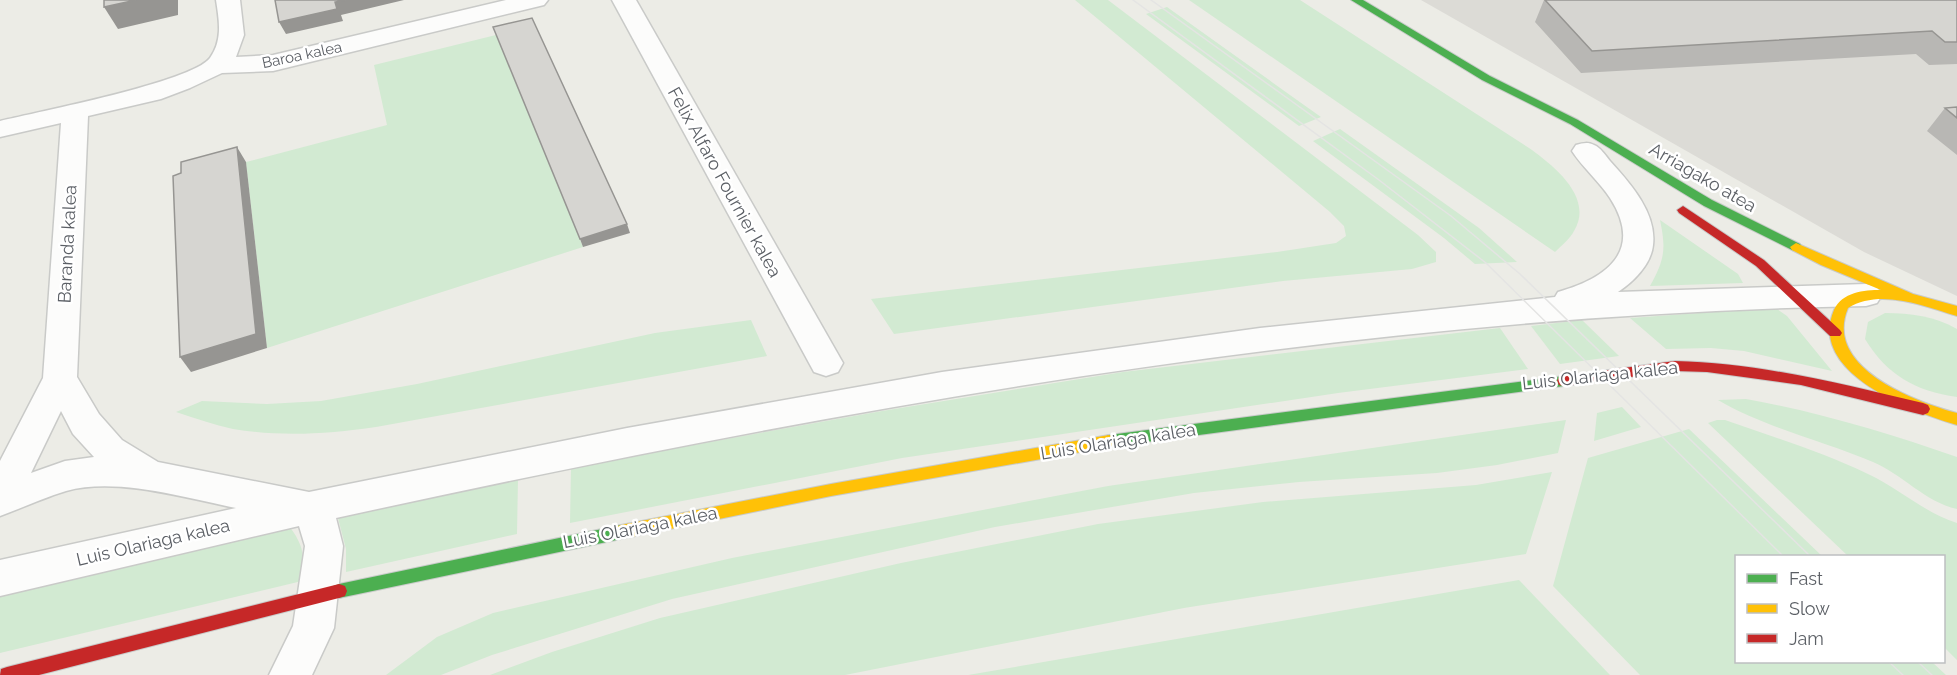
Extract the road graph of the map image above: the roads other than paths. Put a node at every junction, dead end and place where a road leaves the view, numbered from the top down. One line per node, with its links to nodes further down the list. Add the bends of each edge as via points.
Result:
1 (228, 0): 5 (street, via 233,36 229,50)
2 (536, 0): 5 (street, Baroa kalea, via 273,63)
3 (624, 0): 19 (street, Felix Alfaro Fournier kalea)
4 (1356, 0): 6 (street, Arriagako atea)
5 (217, 66): 7 (street, Baroa kalea, via 171,86)
6 (1486, 78): 8 (street, Arriagako atea); 14 (street, Arriagako atea, via 1574,122 1708,203 1825,262)
7 (75, 111): 9 (street, Baroa kalea); 20 (street, Baranda kalea)
8 (1537, 120)
9 (0, 129)
10 (1581, 148): 11 (street); 16 (street, Luis Olariaga kalea, via 1627,200 1639,227 1638,253 1622,273 1594,293)
11 (1626, 176)
12 (1676, 205): 15 (street, via 1760,263)
13 (1866, 295): 14 (street); 15 (street, Luis Olariaga kalea); 18 (street, via 1846,302 1835,315)
14 (1908, 296): 17 (street)
15 (1795, 297): 16 (street, Luis Olariaga kalea, via 1677,300); 18 (street)
16 (1524, 311): 25 (street, Luis Olariaga kalea, via 1404,322 1041,369 548,456)
17 (1957, 311)
18 (1835, 333): 21 (street, via 1845,353 1864,374)
19 (826, 363)
20 (60, 378): 23 (street, via 86,424 109,450); 24 (street, Baranda kalea)
21 (1923, 409): 22 (street); 27 (street, Luis Olariaga kalea, via 1746,369 1646,368 1127,438 831,490)
22 (1957, 419)
23 (149, 475): 24 (street, Luis Olariaga kalea, via 98,472 65,476); 25 (street, Luis Olariaga kalea)
24 (0, 499)
25 (306, 507): 26 (street, Luis Olariaga kalea); 27 (street, via 320,524 324,546)
26 (0, 578)
27 (319, 596): 28 (street, Luis Olariaga kalea); 29 (street, via 313,628)
28 (7, 675)
29 (290, 675)

